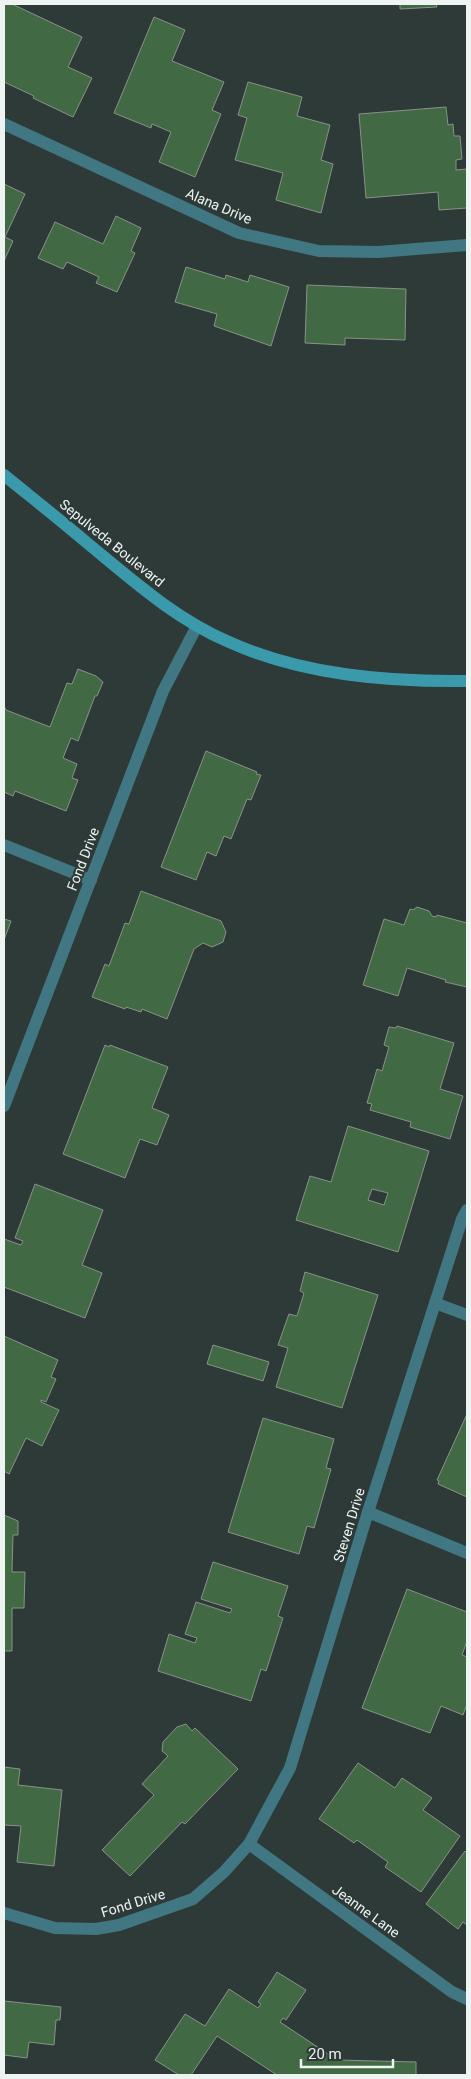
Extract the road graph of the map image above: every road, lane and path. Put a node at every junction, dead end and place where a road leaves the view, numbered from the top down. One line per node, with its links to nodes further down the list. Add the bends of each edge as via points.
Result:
1 (4, 124): 2 (street, Alana Drive, via 238,233 319,251 378,252)
2 (467, 245)
3 (4, 475): 4 (main road, Sepulveda Boulevard, via 138,587)
4 (196, 626): 5 (main road, Sepulveda Boulevard, via 265,656 340,674 421,682); 7 (street, Fond Drive, via 162,691)
5 (467, 681)
6 (4, 845): 7 (street)
7 (91, 880): 8 (street, Fond Drive)
8 (4, 1106)
9 (467, 1210): 10 (street, Steven Drive)
10 (435, 1303): 11 (street); 12 (street, Steven Drive)
11 (467, 1315)
12 (368, 1512): 13 (street); 14 (street, Steven Drive, via 290,1768)
13 (467, 1553)
14 (249, 1844): 15 (street, Fond Drive, via 193,1899 119,1926 55,1928); 16 (street, Jeanne Lane, via 452,1992)
15 (4, 1913)
16 (467, 1999)

